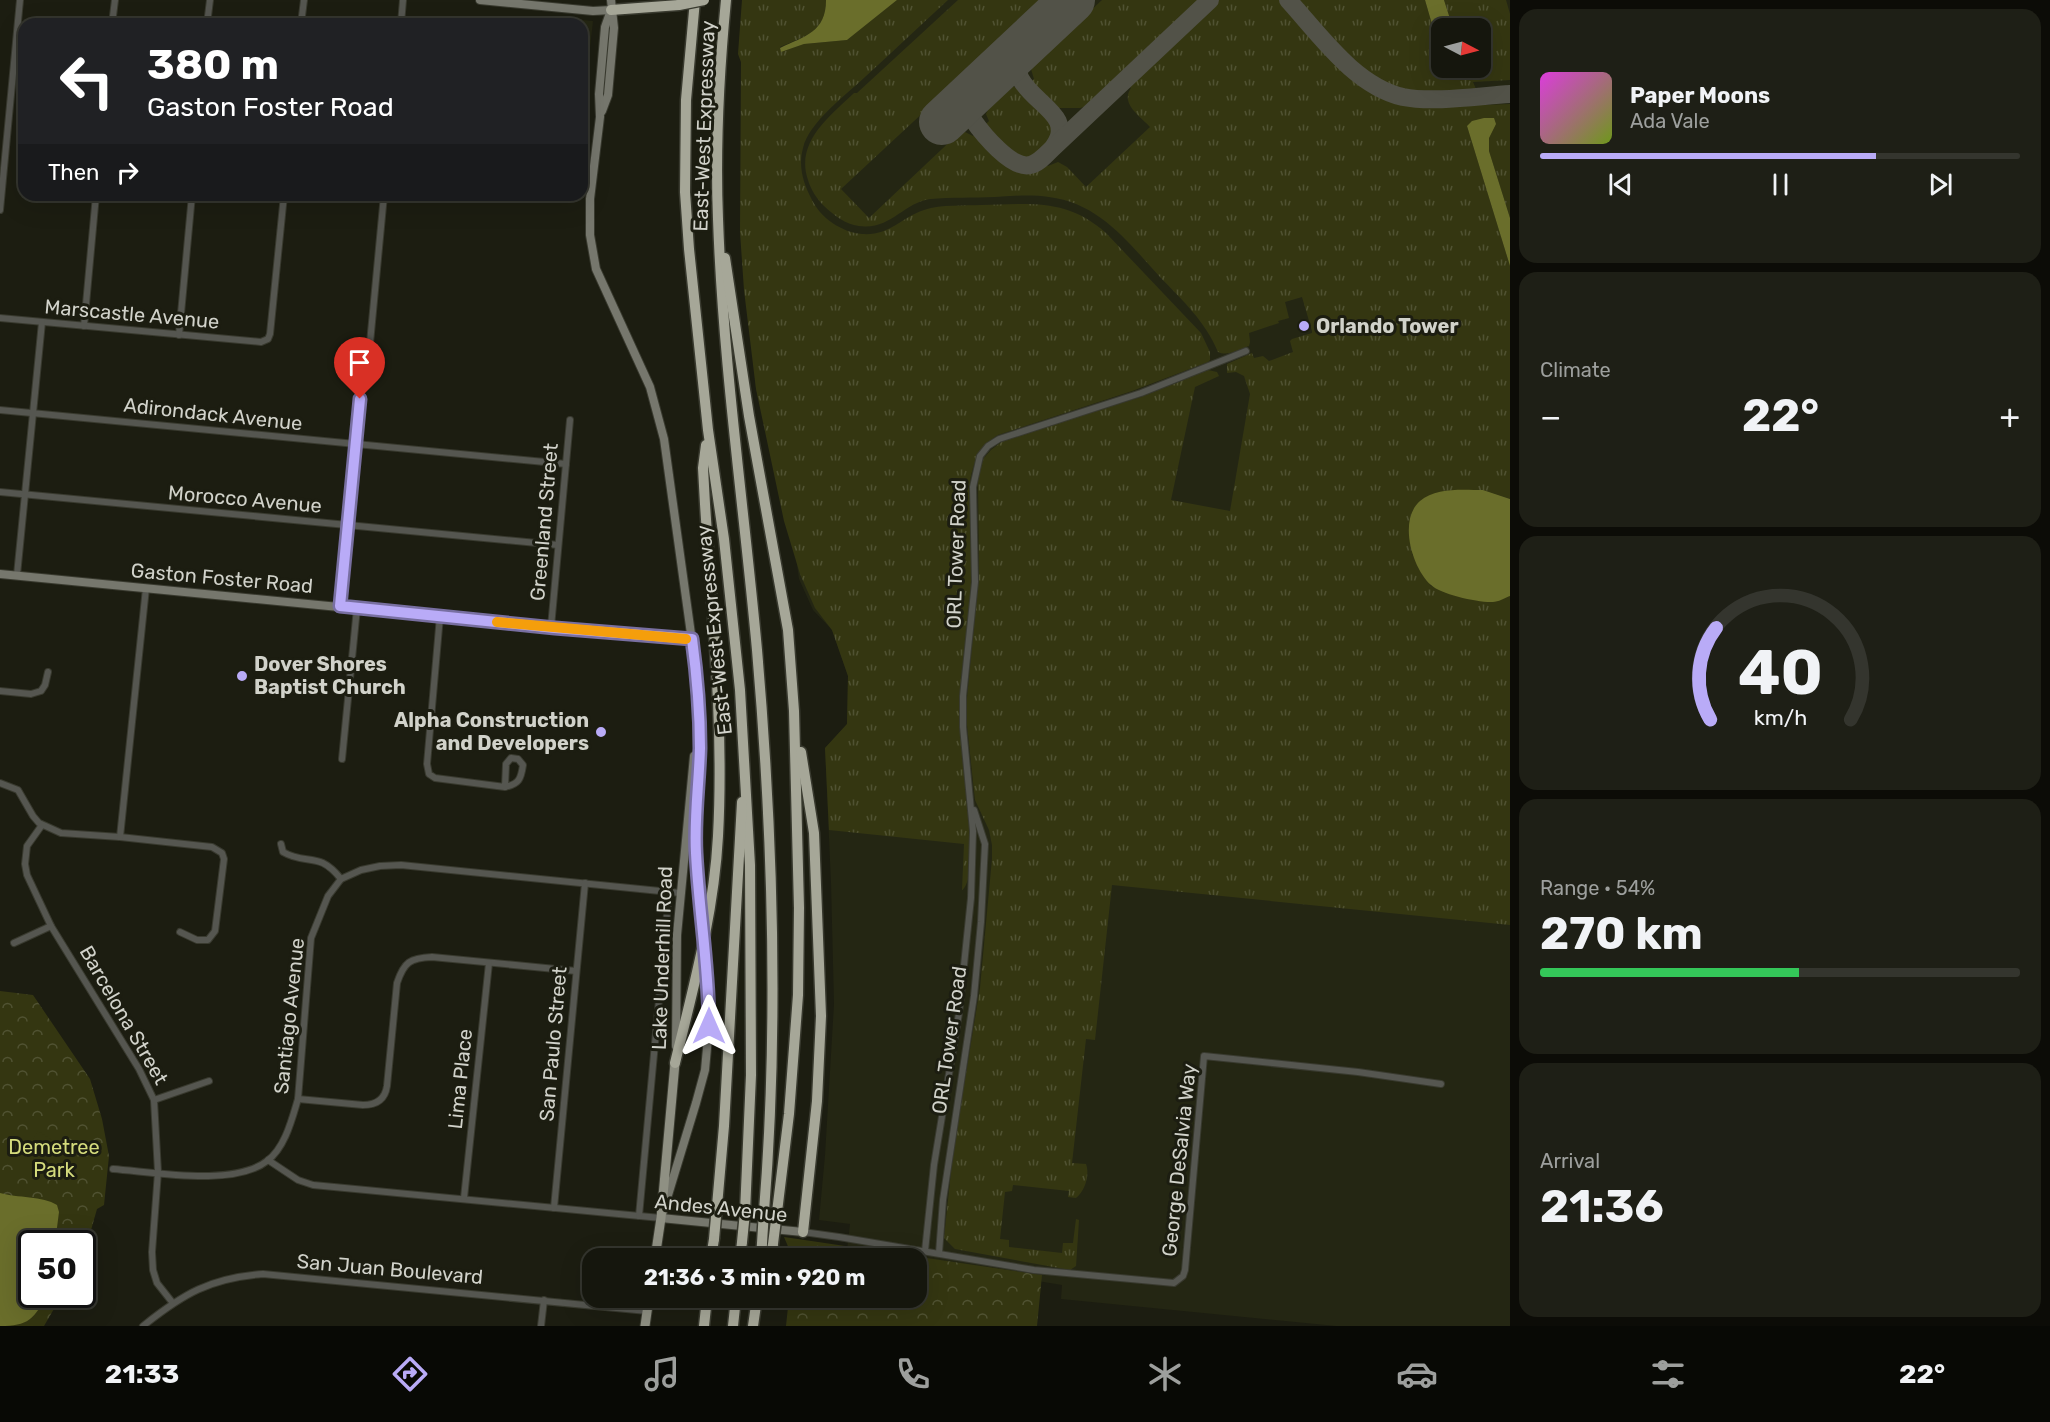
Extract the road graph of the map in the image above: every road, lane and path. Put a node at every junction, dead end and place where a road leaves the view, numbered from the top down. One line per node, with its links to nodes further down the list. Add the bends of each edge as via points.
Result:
1 (20, 0): 11 (street)
2 (115, 0): 12 (street)
3 (210, 0): 13 (street)
4 (304, 0): 14 (street)
5 (403, 0): 15 (street)
6 (480, 0): 10 (main road, via 593,11)
7 (695, 0): 31 (highway, East-West Expressway, via 685,192)
8 (705, 0): 10 (highway, bridge, via 679,5)
9 (726, 0): 22 (highway, East-West Expressway, via 718,105)
10 (611, 5): 45 (main road, Lake Underhill Road, via 605,27 590,235 596,269 650,387 658,414)
11 (18, 18)
12 (113, 18)
13 (208, 18)
14 (302, 18)
15 (401, 18)
16 (18, 21): 21 (street)
17 (95, 201): 25 (street)
18 (191, 201): 26 (street)
19 (283, 201): 26 (street, Marscastle Avenue, via 268,339 261,342)
20 (383, 201): 32 (street)
21 (0, 210)
22 (717, 216): 49 (highway, via 786,619); 84 (highway, East-West Expressway, bridge, via 768,808 772,1049 764,1211)
23 (0, 318): 24 (street, Marscastle Avenue)
24 (42, 322): 25 (street, Marscastle Avenue); 29 (street)
25 (84, 326): 26 (street, Marscastle Avenue)
26 (179, 334)
27 (1246, 351): 54 (street, ORL Tower Road, via 1141,393 999,439 980,456 973,487 975,582 963,696)
28 (0, 410): 29 (street, Adirondack Avenue)
29 (33, 413): 32 (street, Adirondack Avenue); 35 (street)
30 (570, 420): 33 (street, Greenland Street)
31 (708, 430): 51 (highway, East-West Expressway, via 740,690); 71 (highway, via 703,468 719,722 718,837 712,898)
32 (356, 444): 33 (street, Adirondack Avenue); 36 (street)
33 (566, 464): 37 (street, Greenland Street)
34 (0, 492): 35 (street, Morocco Avenue)
35 (25, 494): 36 (street, Morocco Avenue); 39 (street)
36 (348, 525): 37 (street, Morocco Avenue); 41 (street)
37 (558, 545): 44 (street, Greenland Street)
38 (0, 574): 39 (main road, Gaston Foster Road)
39 (17, 575): 40 (main road, Gaston Foster Road)
40 (146, 588): 41 (main road, Gaston Foster Road); 56 (street)
41 (340, 606): 42 (main road, Gaston Foster Road)
42 (357, 608): 43 (main road, Gaston Foster Road); 50 (street)
43 (440, 616): 44 (main road, Gaston Foster Road); 53 (street, via 429,774)
44 (551, 627): 45 (main road, Gaston Foster Road)
45 (692, 639): 48 (main road, Lake Underhill Road)
46 (48, 672): 47 (street, via 40,691)
47 (0, 691)
48 (700, 699): 61 (main road, Lake Underhill Road); 82 (main road, Lake Underhill Road, bridge, via 695,819 709,1026 705,1070)
49 (794, 711): 83 (highway, via 814,833 821,1005 818,1090); 84 (highway, bridge, via 800,908 798,995 777,1212)
50 (342, 759)
51 (745, 777): 86 (highway, bridge, via 724,1126); 87 (highway, East-West Expressway, bridge, via 750,865 751,1075)
52 (0, 783): 55 (street, via 18,790)
53 (505, 787): 53 (street, via 520,779 523,765 518,759 511,758 506,764)
54 (970, 798): 62 (street, ORL Tower Road); 63 (street, ORL Tower Road, via 985,844)
55 (42, 825): 56 (street, via 61,833); 64 (street, Barcelona Street, via 27,846 25,864)
56 (120, 837): 65 (street, via 212,847 222,853 215,931 208,940)
57 (281, 844): 58 (street, via 283,852 290,856 327,864)
58 (341, 879): 59 (street, via 361,870 401,866); 74 (street, Santiago Avenue, via 328,896 311,938)
59 (585, 883): 60 (street); 68 (street, San Paulo Street)
60 (669, 892): 61 (street); 81 (street, Lake Underhill Road)
61 (680, 893): 71 (main road, Lake Underhill Road)
62 (971, 898): 63 (street); 69 (street, ORL Tower Road)
63 (982, 900): 70 (street, ORL Tower Road)
64 (51, 926): 66 (street); 75 (street, Barcelona Street)
65 (180, 932)
66 (14, 943)
67 (489, 963): 68 (street); 74 (street, via 432,957 407,963 397,983 386,1094 379,1102 363,1105); 79 (street, Lima Place)
68 (576, 971): 80 (street, San Paulo Street)
69 (953, 1049): 70 (street); 91 (street, ORL Tower Road)
70 (966, 1051): 93 (street, ORL Tower Road)
71 (675, 1064): 82 (main road, Lake Underhill Road)
72 (209, 1081): 75 (street)
73 (1441, 1084): 94 (street, George DeSalvia Way, via 1204,1056 1185,1270)
74 (298, 1099): 76 (street, Santiago Avenue, via 292,1120)
75 (154, 1100): 78 (street, Barcelona Street)
76 (268, 1160): 78 (street, via 223,1176); 79 (street, Andes Avenue, via 313,1185)
77 (113, 1169): 78 (street)
78 (158, 1172): 96 (street, Barcelona Street, via 153,1270 157,1283)
79 (464, 1198): 80 (street, Andes Avenue)
80 (554, 1208): 81 (street, Andes Avenue)
81 (639, 1216): 82 (street, Andes Avenue)
82 (661, 1218): 83 (main road, Andes Avenue); 85 (main road, Lake Underhill Road)
83 (803, 1232): 90 (street, Andes Avenue)
84 (767, 1244): 88 (highway, East-West Expressway); 89 (highway)
85 (656, 1248)
86 (713, 1248)
87 (741, 1248)
88 (765, 1248)
89 (768, 1248)
90 (906, 1248)
91 (925, 1248)
92 (927, 1251): 93 (street, Andes Avenue)
93 (939, 1253): 94 (street, Andes Avenue, via 1034,1270)
94 (1174, 1283)
95 (544, 1300): 96 (street, San Juan Boulevard, via 262,1274 228,1279); 101 (street, San Juan Boulevard); 103 (street)
96 (172, 1302): 102 (street, San Juan Boulevard)
97 (647, 1308): 101 (main road)
98 (706, 1308): 105 (highway)
99 (735, 1308): 106 (highway)
100 (756, 1308): 107 (highway)
101 (646, 1311): 104 (main road)
102 (143, 1326)
103 (541, 1326)
104 (645, 1326)
105 (704, 1326)
106 (733, 1326)
107 (753, 1326)

